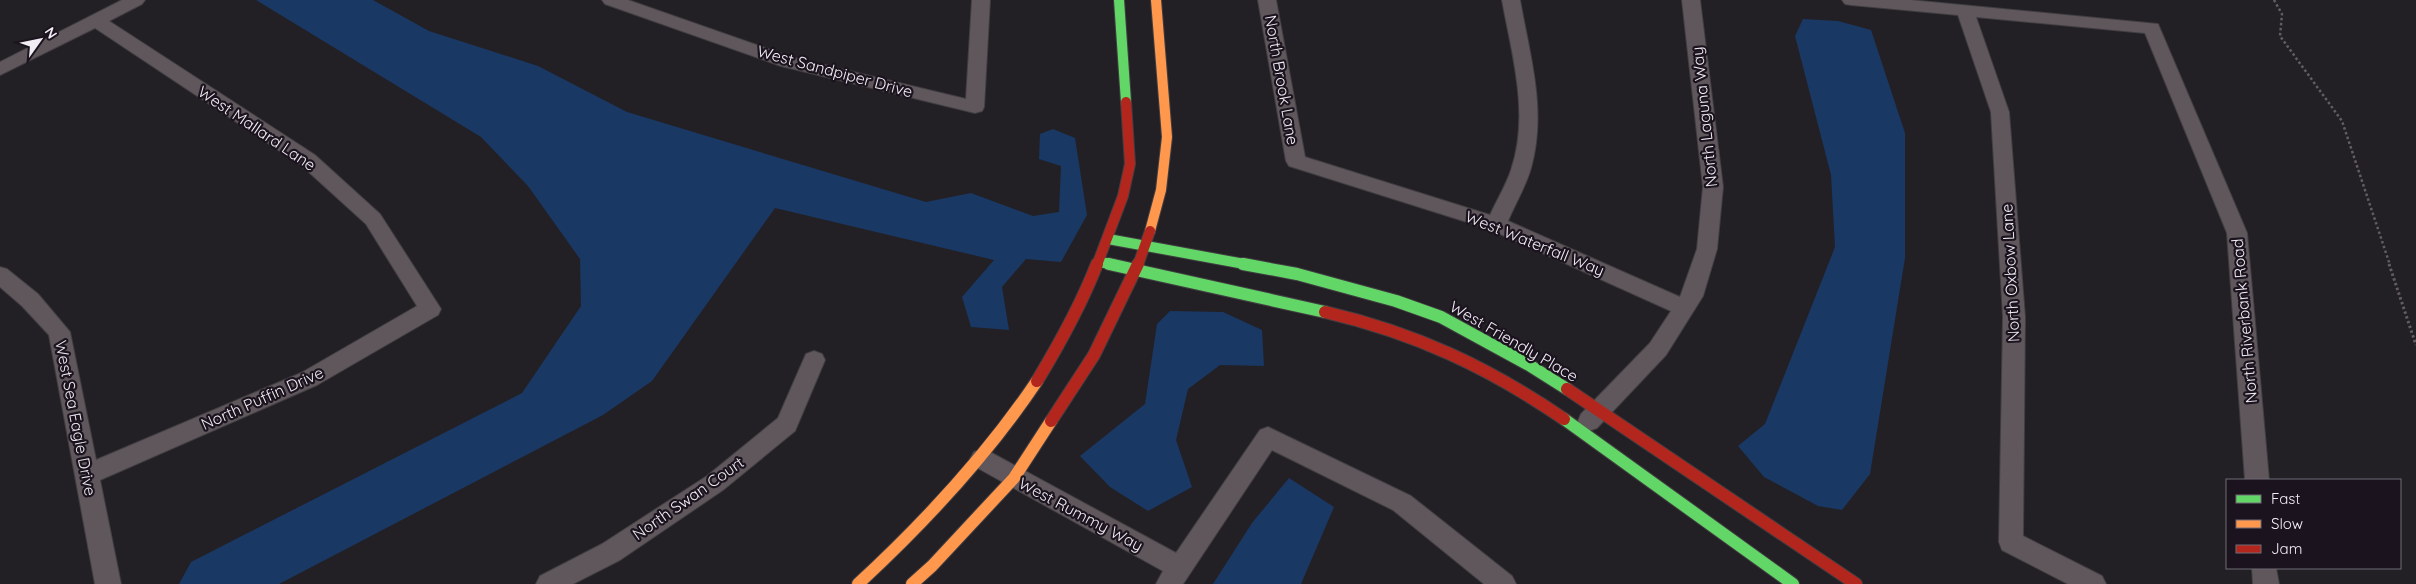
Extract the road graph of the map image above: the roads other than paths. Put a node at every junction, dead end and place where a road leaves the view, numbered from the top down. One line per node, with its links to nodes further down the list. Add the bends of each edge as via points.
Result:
1 (136, 0): 11 (street)
2 (611, 0): 3 (street, West Sandpiper Drive, via 787,62 975,107)
3 (981, 0)
4 (1119, 0): 15 (street, via 1130,168)
5 (1156, 0): 16 (street, via 1167,137 1161,190)
6 (1267, 0): 13 (street, North Brook Lane)
7 (1511, 0): 14 (street, via 1530,105 1528,141 1521,170)
8 (1691, 0): 20 (street, North Laguna Way, via 1713,187 1707,250)
9 (1851, 0): 10 (street)
10 (1965, 11): 28 (street, North Riverbank Road, via 2152,28 2237,233); 38 (street, North Oxbow Lane, via 2000,112 2014,317 2011,542)
11 (96, 20): 12 (street); 21 (street, West Mallard Lane, via 308,160 374,219)
12 (0, 69)
13 (1296, 161): 14 (street, West Waterfall Way)
14 (1496, 224): 20 (street, West Waterfall Way)
15 (1108, 239): 16 (street, West Friendly Place); 17 (street)
16 (1146, 246): 18 (street); 23 (street, West Friendly Place, via 1297,274 1441,317 1529,365)
17 (1100, 262): 18 (street); 25 (street, via 1053,354 1018,411)
18 (1136, 270): 24 (street, via 1361,320 1433,345 1474,363); 27 (street, via 1094,355)
19 (0, 275): 26 (street, West Sea Eagle Drive, via 30,300 59,332)
20 (1685, 308): 23 (street, North Laguna Way, via 1658,349)
21 (430, 309): 26 (street, North Puffin Drive, via 309,379)
22 (814, 360): 32 (street, North Swan Court, via 786,424 715,483 611,552)
23 (1599, 409): 24 (street, North Laguna Way); 37 (street, West Friendly Place)
24 (1581, 431): 36 (street)
25 (982, 459): 27 (street, West Rummy Way); 33 (street, via 890,556)
26 (87, 475): 31 (street, West Sea Eagle Drive)
27 (1014, 478): 30 (street, West Rummy Way); 34 (street)
28 (2257, 479)
29 (2264, 569): 39 (street)
30 (1175, 576): 35 (street, via 1268,437 1402,503)
31 (108, 584)
32 (549, 584)
33 (858, 584)
34 (912, 584)
35 (1503, 584)
36 (1793, 584)
37 (1856, 584)
38 (2093, 584)
39 (2266, 584)

